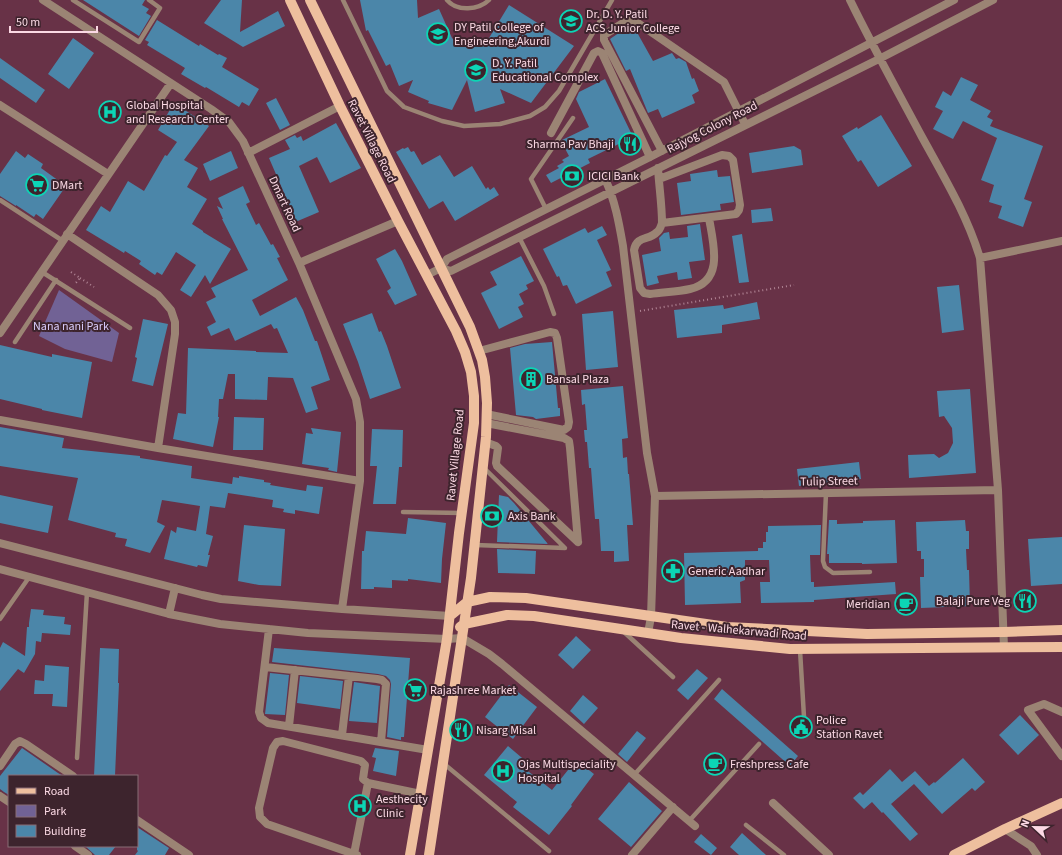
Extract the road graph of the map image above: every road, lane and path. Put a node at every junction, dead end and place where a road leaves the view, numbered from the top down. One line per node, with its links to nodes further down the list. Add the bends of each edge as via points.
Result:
1 (43, 0): 15 (street, Dmart Road)
2 (73, 0): 3 (lane, via 139,42 160,8)
3 (148, 0)
4 (290, 0): 17 (main road, Ravet Village Road)
5 (310, 0): 40 (main road, Ravet Village Road)
6 (343, 0): 9 (lane, via 387,90 404,107 464,126 500,124 530,116 545,107 559,91)
7 (447, 0): 8 (lane, via 459,8 472,8)
8 (490, 0)
9 (612, 0)
10 (850, 0): 13 (street)
11 (954, 0): 13 (street, Rajyog Colony Road)
12 (993, 0): 14 (street, Rajyog Colony Road)
13 (871, 43): 14 (street); 18 (street, Rajyog Colony Road)
14 (879, 58): 20 (street, Rajyog Colony Road); 38 (street, via 955,198 973,234)
15 (171, 83): 23 (street, Dmart Road, via 229,122); 26 (street)
16 (0, 105): 26 (street)
17 (340, 106): 23 (street); 33 (main road, Ravet Village Road)
18 (738, 111): 20 (street); 22 (street, Rajyog Colony Road); 22 (street, via 724,82 635,22 628,20 604,35 604,40)
19 (573, 118): 31 (lane, via 531,179)
20 (745, 124): 25 (street, Rajyog Colony Road)
21 (551, 133): 24 (street, via 594,53 598,51 602,53)
22 (662, 151): 24 (street, Rajyog Colony Road)
23 (248, 153): 39 (street, Dmart Road)
24 (650, 157): 27 (street, Rajyog Colony Road)
25 (658, 168): 28 (street); 29 (street, Rajyog Colony Road)
26 (108, 174): 36 (street)
27 (605, 179): 29 (street); 31 (street, Rajyog Colony Road)
28 (659, 179): 32 (street, via 722,155 728,156 732,160 739,210 736,214); 34 (street)
29 (611, 191): 35 (street, Rajyog Colony Road); 49 (street, via 623,246)
30 (0, 200): 36 (lane)
31 (546, 209): 40 (street, Rajyog Colony Road, via 447,259)
32 (709, 218): 34 (street); 34 (street, via 715,252 714,264 707,281 690,289 644,293 640,288 635,244 657,233)
33 (398, 221): 39 (street); 43 (main road, Ravet Village Road)
34 (662, 223)
35 (519, 237): 40 (street, Rajyog Colony Road, via 451,271); 50 (lane, via 544,286)
36 (65, 238): 41 (street); 58 (street, via 158,295 171,310 175,334)
37 (1062, 241): 38 (street)
38 (980, 258): 61 (street)
39 (299, 263): 60 (street, Dmart Road, via 356,399 360,422)
40 (441, 268): 43 (street, Rajyog Colony Road); 54 (main road, Ravet Village Road)
41 (42, 272): 45 (lane); 52 (street)
42 (71, 272): 44 (path)
43 (427, 275): 65 (main road, Ravet Village Road, via 456,331 472,372 474,423)
44 (80, 278): 47 (path); 48 (path)
45 (56, 280): 48 (lane); 53 (lane)
46 (794, 285): 49 (path)
47 (94, 287)
48 (71, 290): 51 (lane)
49 (631, 312): 63 (street, via 647,453)
50 (554, 314)
51 (130, 328)
52 (0, 333)
53 (15, 342)
54 (479, 351): 55 (main road, Ravet Village Road, via 485,377); 55 (street, via 550,332 555,333 569,422 564,430)
55 (486, 418): 57 (main road, Ravet Village Road); 57 (street, via 569,441 578,542 497,466 498,448)
56 (0, 420): 58 (street)
57 (485, 442): 59 (main road, Ravet Village Road)
58 (158, 448): 60 (street)
59 (483, 467): 67 (main road, Ravet Village Road); 67 (lane, via 565,548)
60 (360, 481): 74 (street, Dmart Road)
61 (998, 490): 62 (street, Tulip Street); 83 (street)
62 (826, 493): 63 (street, Tulip Street); 69 (lane, via 823,561 825,568 833,573)
63 (655, 496): 77 (street)
64 (403, 512): 65 (lane)
65 (462, 513): 76 (main road, Ravet Village Road)
66 (0, 543): 71 (street)
67 (475, 545): 73 (main road, Ravet Village Road)
68 (0, 569): 70 (street)
69 (870, 572)
70 (30, 576): 72 (street); 78 (lane)
71 (175, 588): 74 (street, via 221,599); 75 (street)
72 (87, 592): 75 (street); 103 (lane)
73 (467, 602): 76 (main road); 77 (main road, Ravet - Walhekarwadi Road, via 504,596); 79 (main road, Ravet Village Road)
74 (342, 609): 76 (street)
75 (169, 614): 80 (street, via 220,624)
76 (450, 616): 86 (main road, Ravet Village Road)
77 (651, 617): 83 (main road, Ravet - Walhekarwadi Road, via 727,627 867,634); 84 (street)
78 (0, 619)
79 (464, 624): 81 (main road, Ravet - Walhekarwadi Road, via 507,615 534,616); 85 (main road, Ravet Village Road); 86 (main road)
80 (269, 629): 86 (street); 90 (street)
81 (622, 630): 84 (main road, Ravet - Walhekarwadi Road); 93 (lane)
82 (1062, 630): 83 (main road, Ravet - Walhekarwadi Road)
83 (1004, 632): 88 (street)
84 (648, 633): 89 (main road, Ravet - Walhekarwadi Road, via 741,646)
85 (462, 638): 86 (street); 104 (main road, Ravet Village Road); 106 (street, via 494,657)
86 (448, 639): 101 (main road, Ravet Village Road)
87 (1062, 647): 88 (main road, Ravet - Walhekarwadi Road)
88 (1004, 648): 89 (main road, Ravet - Walhekarwadi Road)
89 (800, 650): 96 (lane)
90 (265, 667): 91 (street); 97 (street, via 259,712 261,718)
91 (295, 670): 92 (street); 97 (street)
92 (348, 676): 98 (street); 99 (street, via 382,680 386,684)
93 (673, 677)
94 (719, 680): 106 (lane)
95 (1062, 712): 102 (street, via 1044,704 1028,710)
96 (804, 717)
97 (289, 726): 98 (street)
98 (342, 735): 99 (street)
99 (380, 742): 101 (street)
100 (759, 744): 114 (lane)
101 (428, 750): 109 (main road, Ravet Village Road)
102 (1062, 756)
103 (78, 758)
104 (443, 763): 118 (lane); 123 (main road, Ravet Village Road)
105 (0, 766): 107 (street, via 15,744 20,742)
106 (634, 774): 112 (street)
107 (72, 775)
108 (368, 783): 109 (street); 119 (street); 119 (street, via 363,779 365,765 361,761 283,741 277,742 273,748 259,808 260,817 268,824)
109 (421, 794): 122 (main road, Ravet Village Road)
110 (773, 803): 126 (street)
111 (1062, 803): 116 (main road)
112 (672, 807): 114 (street); 124 (street)
113 (138, 821): 121 (street)
114 (692, 824)
115 (746, 825): 125 (lane)
116 (1005, 829): 127 (main road); 128 (street, via 1031,846)
117 (76, 847): 120 (street)
118 (549, 851)
119 (356, 854)
120 (88, 855)
121 (189, 855)
122 (410, 855)
123 (429, 855)
124 (632, 855)
125 (784, 855)
126 (829, 855)
127 (954, 855)
128 (1037, 855)

